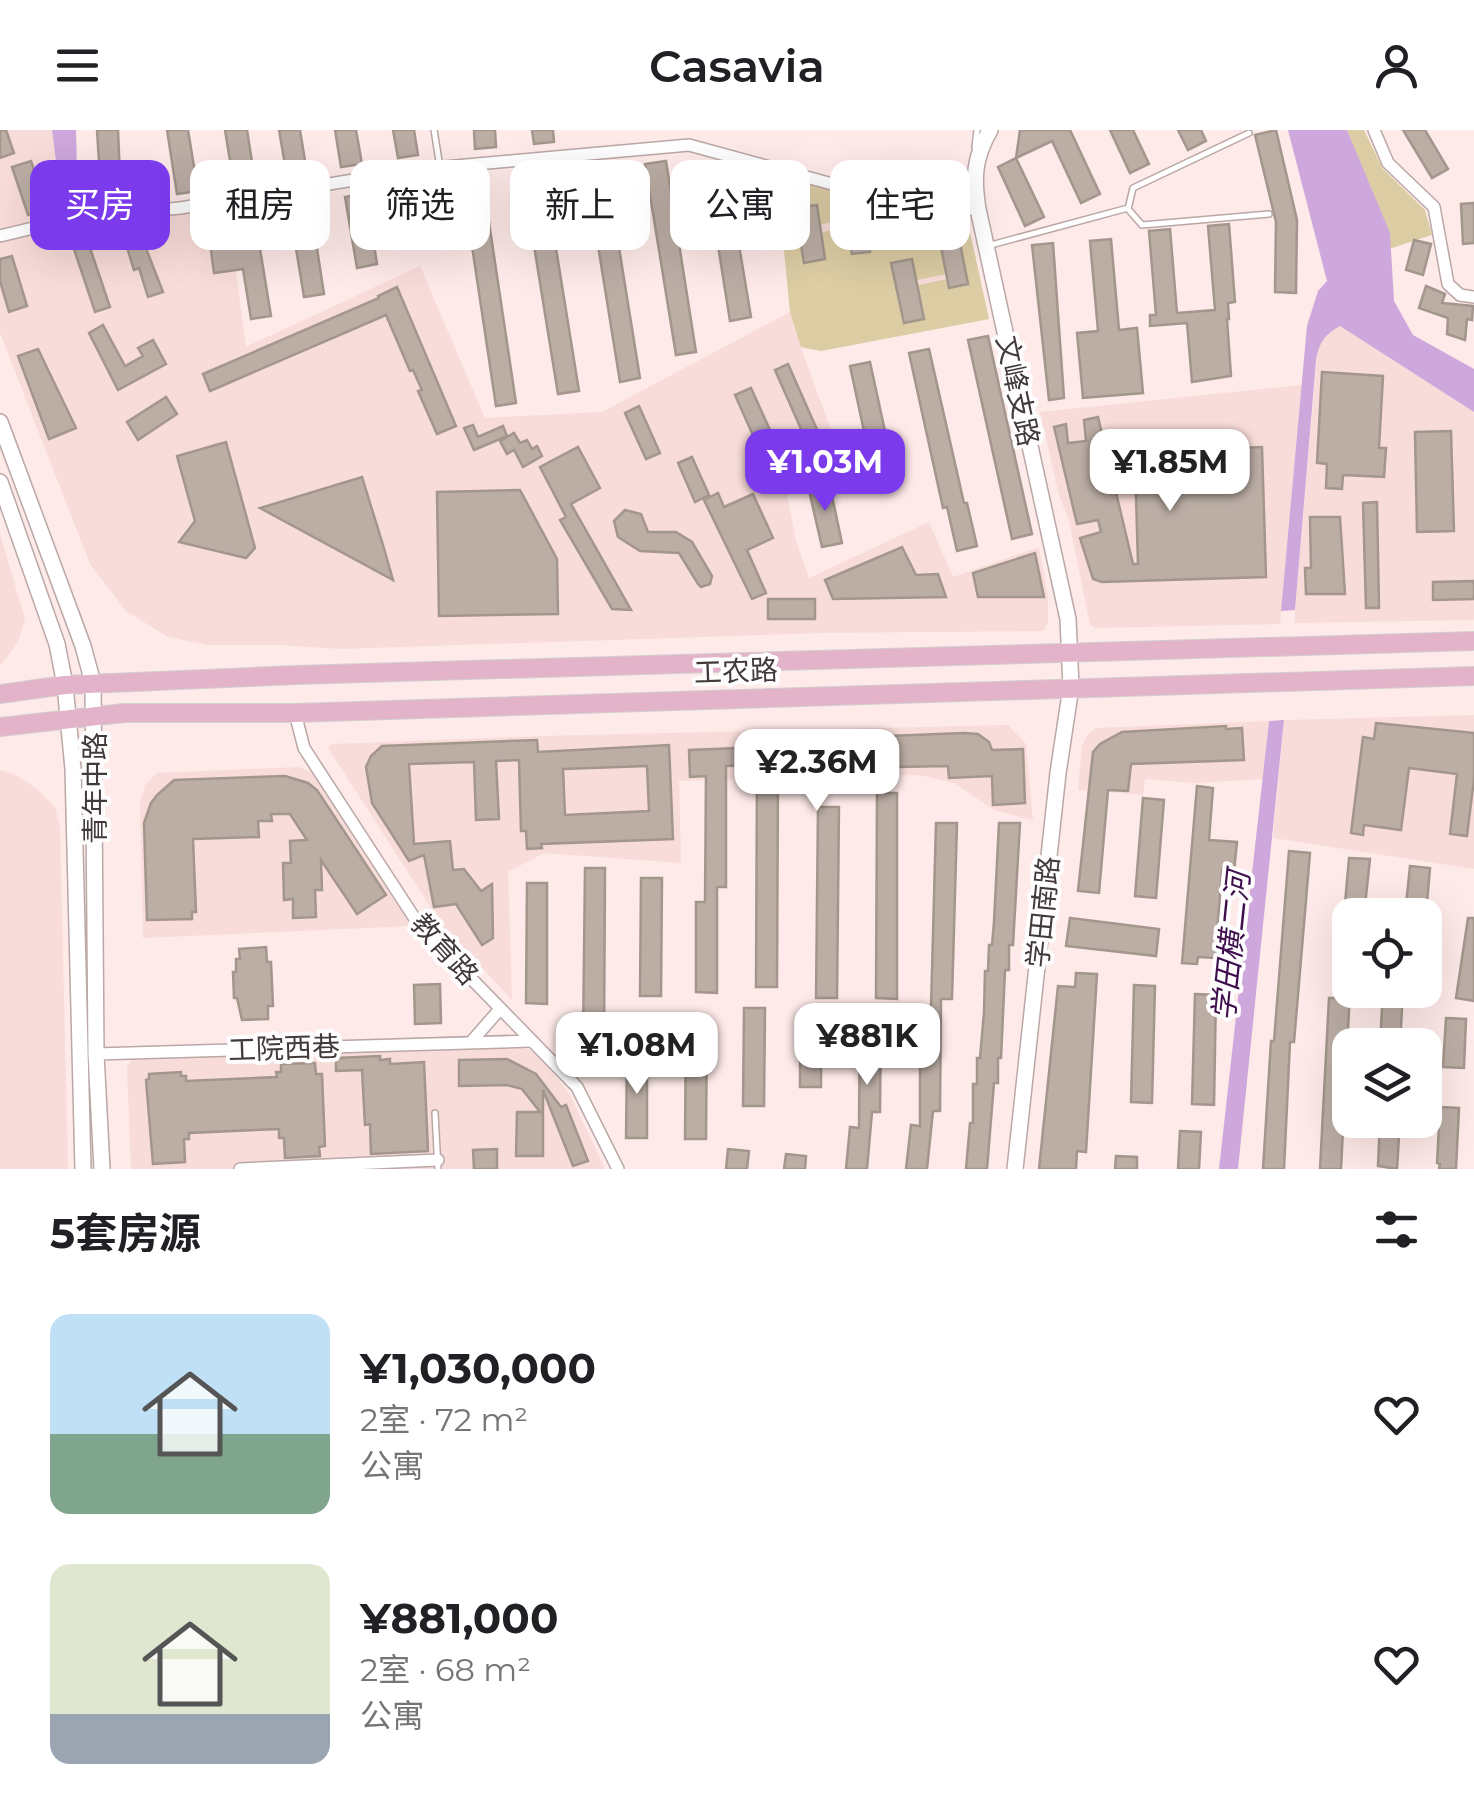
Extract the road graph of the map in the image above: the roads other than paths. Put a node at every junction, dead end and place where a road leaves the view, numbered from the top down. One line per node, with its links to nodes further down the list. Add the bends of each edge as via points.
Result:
1 (434, 130): 6 (lane)
2 (977, 130): 8 (lane)
3 (990, 130): 8 (main road, 文峰支路)
4 (1374, 130): 15 (street, via 1388,163 1434,207 1448,284 1460,296)
5 (1249, 132): 10 (lane, via 1133,188)
6 (439, 160)
7 (490, 163): 11 (street, via 689,145 924,209)
8 (973, 174): 11 (main road, 文峰支路)
9 (350, 181): 13 (street, via 72,219)
10 (1128, 208): 12 (lane, via 1142,225); 14 (lane)
11 (978, 209): 14 (main road, 文峰支路)
12 (1269, 214)
13 (0, 236)
14 (986, 246): 19 (main road, 文峰支路)
15 (1474, 296)
16 (0, 422): 21 (main road, 青年中路)
17 (0, 482): 22 (main road, 青年中路)
18 (1474, 641): 19 (main road, 工农路)
19 (1071, 655): 21 (main road, 工农路); 23 (main road, 学田南路)
20 (1474, 676): 23 (main road, 工农路)
21 (94, 683): 22 (main road, 工农路); 26 (main road, 青年中路)
22 (65, 685): 24 (main road, 工农路); 27 (main road, 青年中路)
23 (1071, 687): 25 (main road, 工农路); 39 (main road, 学田南路)
24 (0, 694)
25 (294, 713): 26 (main road, 工农路); 29 (street, 教育路, via 304,748 419,925)
26 (94, 716): 27 (main road, 工农路); 32 (main road, 青年中路)
27 (69, 718): 28 (main road, 工农路); 35 (main road, 青年中路)
28 (0, 728)
29 (500, 1009): 30 (street); 31 (street, 教育路)
30 (472, 1041): 31 (street, 工院西巷); 32 (street, 工院西巷)
31 (532, 1041): 38 (street, 教育路, via 578,1087)
32 (96, 1054): 36 (main road, 青年中路)
33 (436, 1114): 34 (lane)
34 (438, 1164): 37 (street)
35 (83, 1169)
36 (102, 1169)
37 (240, 1169)
38 (618, 1169)
39 (1015, 1169)

